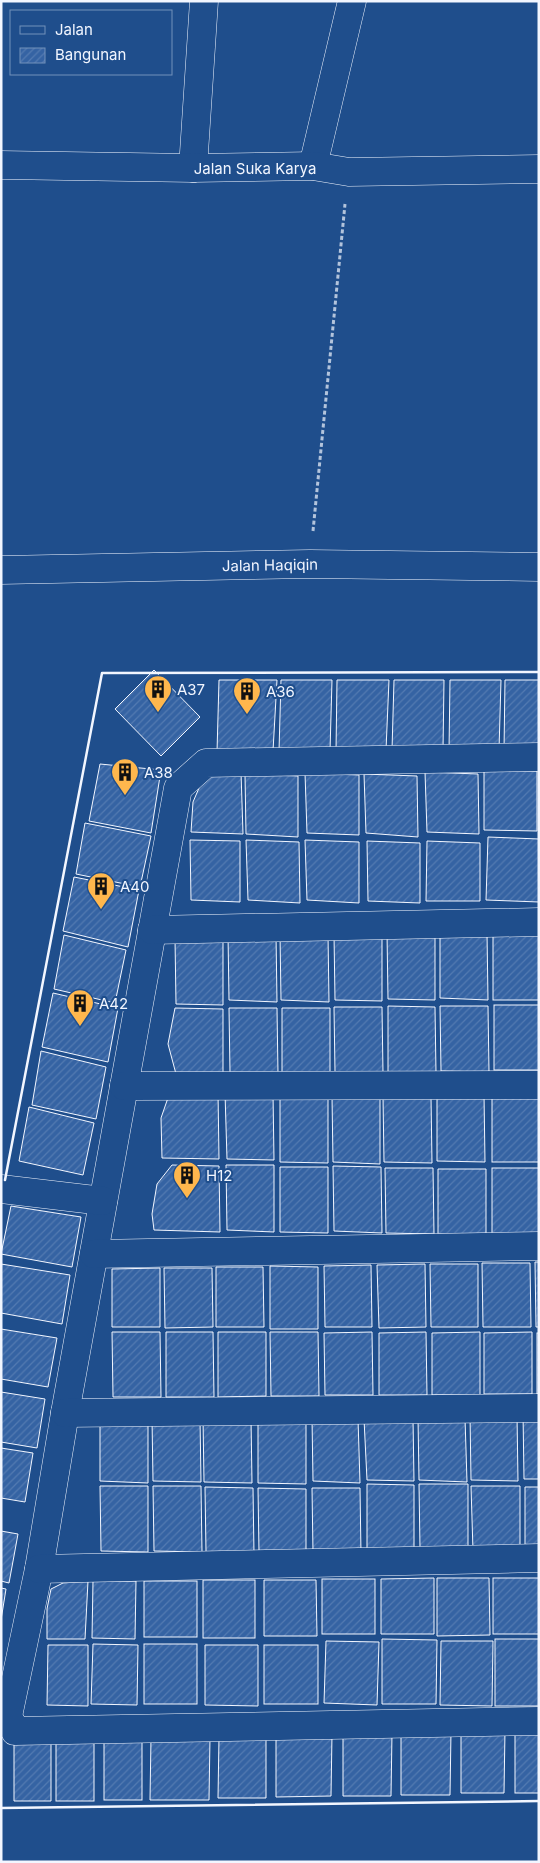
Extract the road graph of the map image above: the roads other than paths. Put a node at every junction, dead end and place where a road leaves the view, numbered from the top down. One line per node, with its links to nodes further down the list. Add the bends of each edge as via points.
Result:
1 (204, 1): 5 (street)
2 (352, 1): 4 (street)
3 (1, 165): 5 (street, Jalan Suka Karya)
4 (313, 166): 5 (street, Jalan Suka Karya); 6 (street, Jalan Suka Karya, via 349,172)
5 (192, 168)
6 (539, 169)
7 (539, 567): 8 (street, Jalan Haqiqin, via 310,564)
8 (1, 570)
9 (539, 757): 11 (street, via 206,763 178,788)
10 (539, 922): 11 (street)
11 (152, 930): 12 (street)
12 (124, 1086): 13 (street); 15 (street)
13 (539, 1086)
14 (1, 1189): 15 (street)
15 (103, 1202): 17 (street)
16 (539, 1246): 17 (street)
17 (94, 1254): 19 (street)
18 (539, 1408): 19 (street)
19 (65, 1414): 21 (street)
20 (539, 1558): 21 (street)
21 (39, 1570): 22 (street, via 8,1716 15,1731)
22 (539, 1721)

